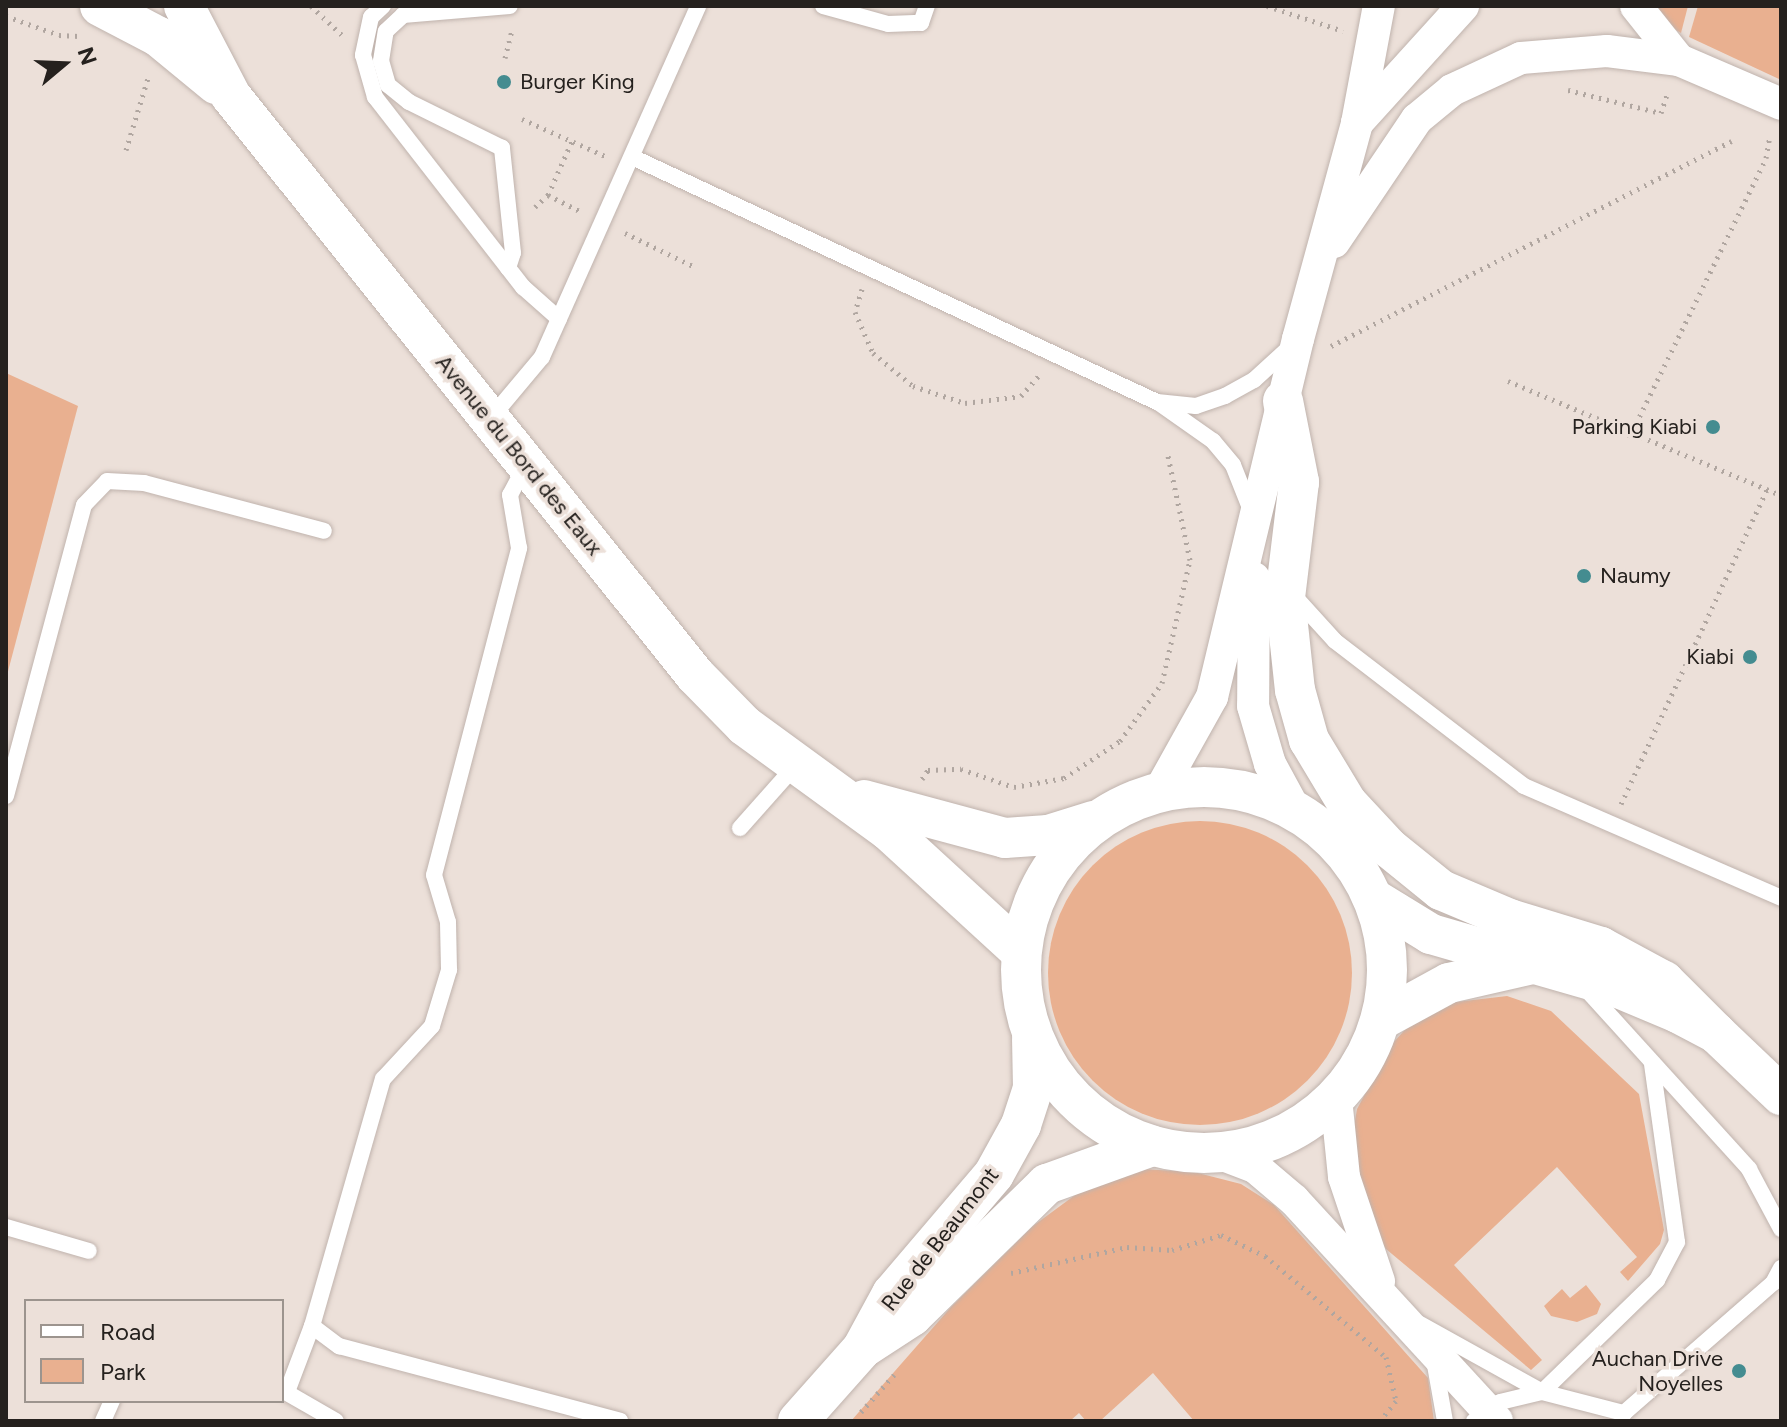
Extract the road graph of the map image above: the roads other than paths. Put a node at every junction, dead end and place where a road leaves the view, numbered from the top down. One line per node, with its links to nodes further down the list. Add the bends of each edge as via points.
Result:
1 (100, 6): 12 (street, Avenue du Bord des Eaux, via 159,37)
2 (184, 6): 12 (street, Avenue du Bord des Eaux)
3 (383, 6): 17 (lane, via 371,17 363,55 375,97)
4 (510, 6): 17 (lane, via 403,15 386,31 381,61 388,85 409,102 502,148 513,253)
5 (698, 6): 15 (lane)
6 (823, 6): 7 (lane, via 899,24 921,23)
7 (927, 6)
8 (1379, 6): 14 (street)
9 (1463, 6): 14 (street)
10 (1636, 6): 11 (street)
11 (1679, 60): 13 (street); 16 (street, via 1555,51 1521,58 1452,90 1417,119 1364,193 1346,230)
12 (231, 96): 22 (street, Avenue du Bord des Eaux)
13 (1779, 112)
14 (1357, 123): 16 (street)
15 (630, 162): 18 (lane); 21 (lane)
16 (1319, 258): 19 (street)
17 (508, 268): 18 (lane)
18 (559, 319): 22 (lane, via 523,385)
19 (1298, 339): 20 (street); 21 (lane, via 1254,380 1225,396 1196,406)
20 (1283, 401): 24 (street); 26 (street, via 1299,482)
21 (1157, 402): 24 (lane, via 1213,441 1233,465)
22 (490, 419): 23 (street, Avenue du Bord des Eaux)
23 (527, 463): 27 (street, Avenue du Bord des Eaux, via 695,675 745,726); 52 (lane, via 510,495 519,548 434,875 448,922 449,970 432,1026 383,1079)
24 (1254, 518): 29 (street, via 1212,697); 31 (street, via 1253,706 1270,764)
25 (324, 531): 30 (lane, via 144,483 107,481 84,505)
26 (1287, 583): 34 (lane, via 1307,616 1335,641 1524,786 1610,828); 40 (street, via 1293,677 1309,740 1368,828 1441,890 1510,919 1601,947 1664,981)
27 (795, 766): 28 (street, Avenue du Bord des Eaux); 33 (lane)
28 (830, 789): 32 (street, Avenue du Bord des Eaux, via 952,828 1005,838 1048,835); 36 (street, Avenue du Bord des Eaux, via 889,831)
29 (1160, 790): 31 (street, via 1230,787); 32 (street)
30 (6, 796)
31 (1295, 810): 35 (street, via 1342,848)
32 (1096, 820): 36 (street, via 1059,856 1033,902)
33 (740, 828)
34 (1781, 898)
35 (1374, 899): 37 (street, via 1431,934); 39 (street, via 1388,959)
36 (1021, 952): 41 (street, via 1021,990)
37 (1528, 965): 38 (street); 39 (street, via 1449,983)
38 (1571, 974): 40 (street, via 1621,989); 42 (lane)
39 (1381, 1020): 44 (street, via 1355,1075)
40 (1716, 1033): 43 (street)
41 (1032, 1035): 45 (street, via 1052,1073 1079,1105 1113,1130); 53 (street, Rue de Beaumont, via 1033,1089 1021,1125 970,1207 892,1294)
42 (1652, 1063): 48 (lane, via 1749,1169); 55 (lane, via 1677,1242 1657,1280)
43 (1781, 1095)
44 (1336, 1098): 46 (street, via 1282,1137); 51 (street, via 1344,1177)
45 (1152, 1146): 46 (street); 53 (street, Rue de Beaumont, via 1047,1184 912,1316)
46 (1218, 1153): 51 (street, via 1255,1167)
47 (6, 1227): 49 (lane)
48 (1781, 1229)
49 (89, 1251)
50 (1781, 1268): 55 (lane, via 1773,1283 1624,1413)
51 (1404, 1317): 55 (lane); 56 (street); 60 (lane, via 1440,1377)
52 (312, 1326): 54 (lane); 58 (lane, via 339,1346)
53 (862, 1349): 59 (street, Rue de Beaumont)
54 (285, 1391): 57 (lane)
55 (1542, 1392): 56 (lane)
56 (1486, 1417)
57 (336, 1421)
58 (620, 1421)
59 (798, 1421)
60 (1445, 1421)

